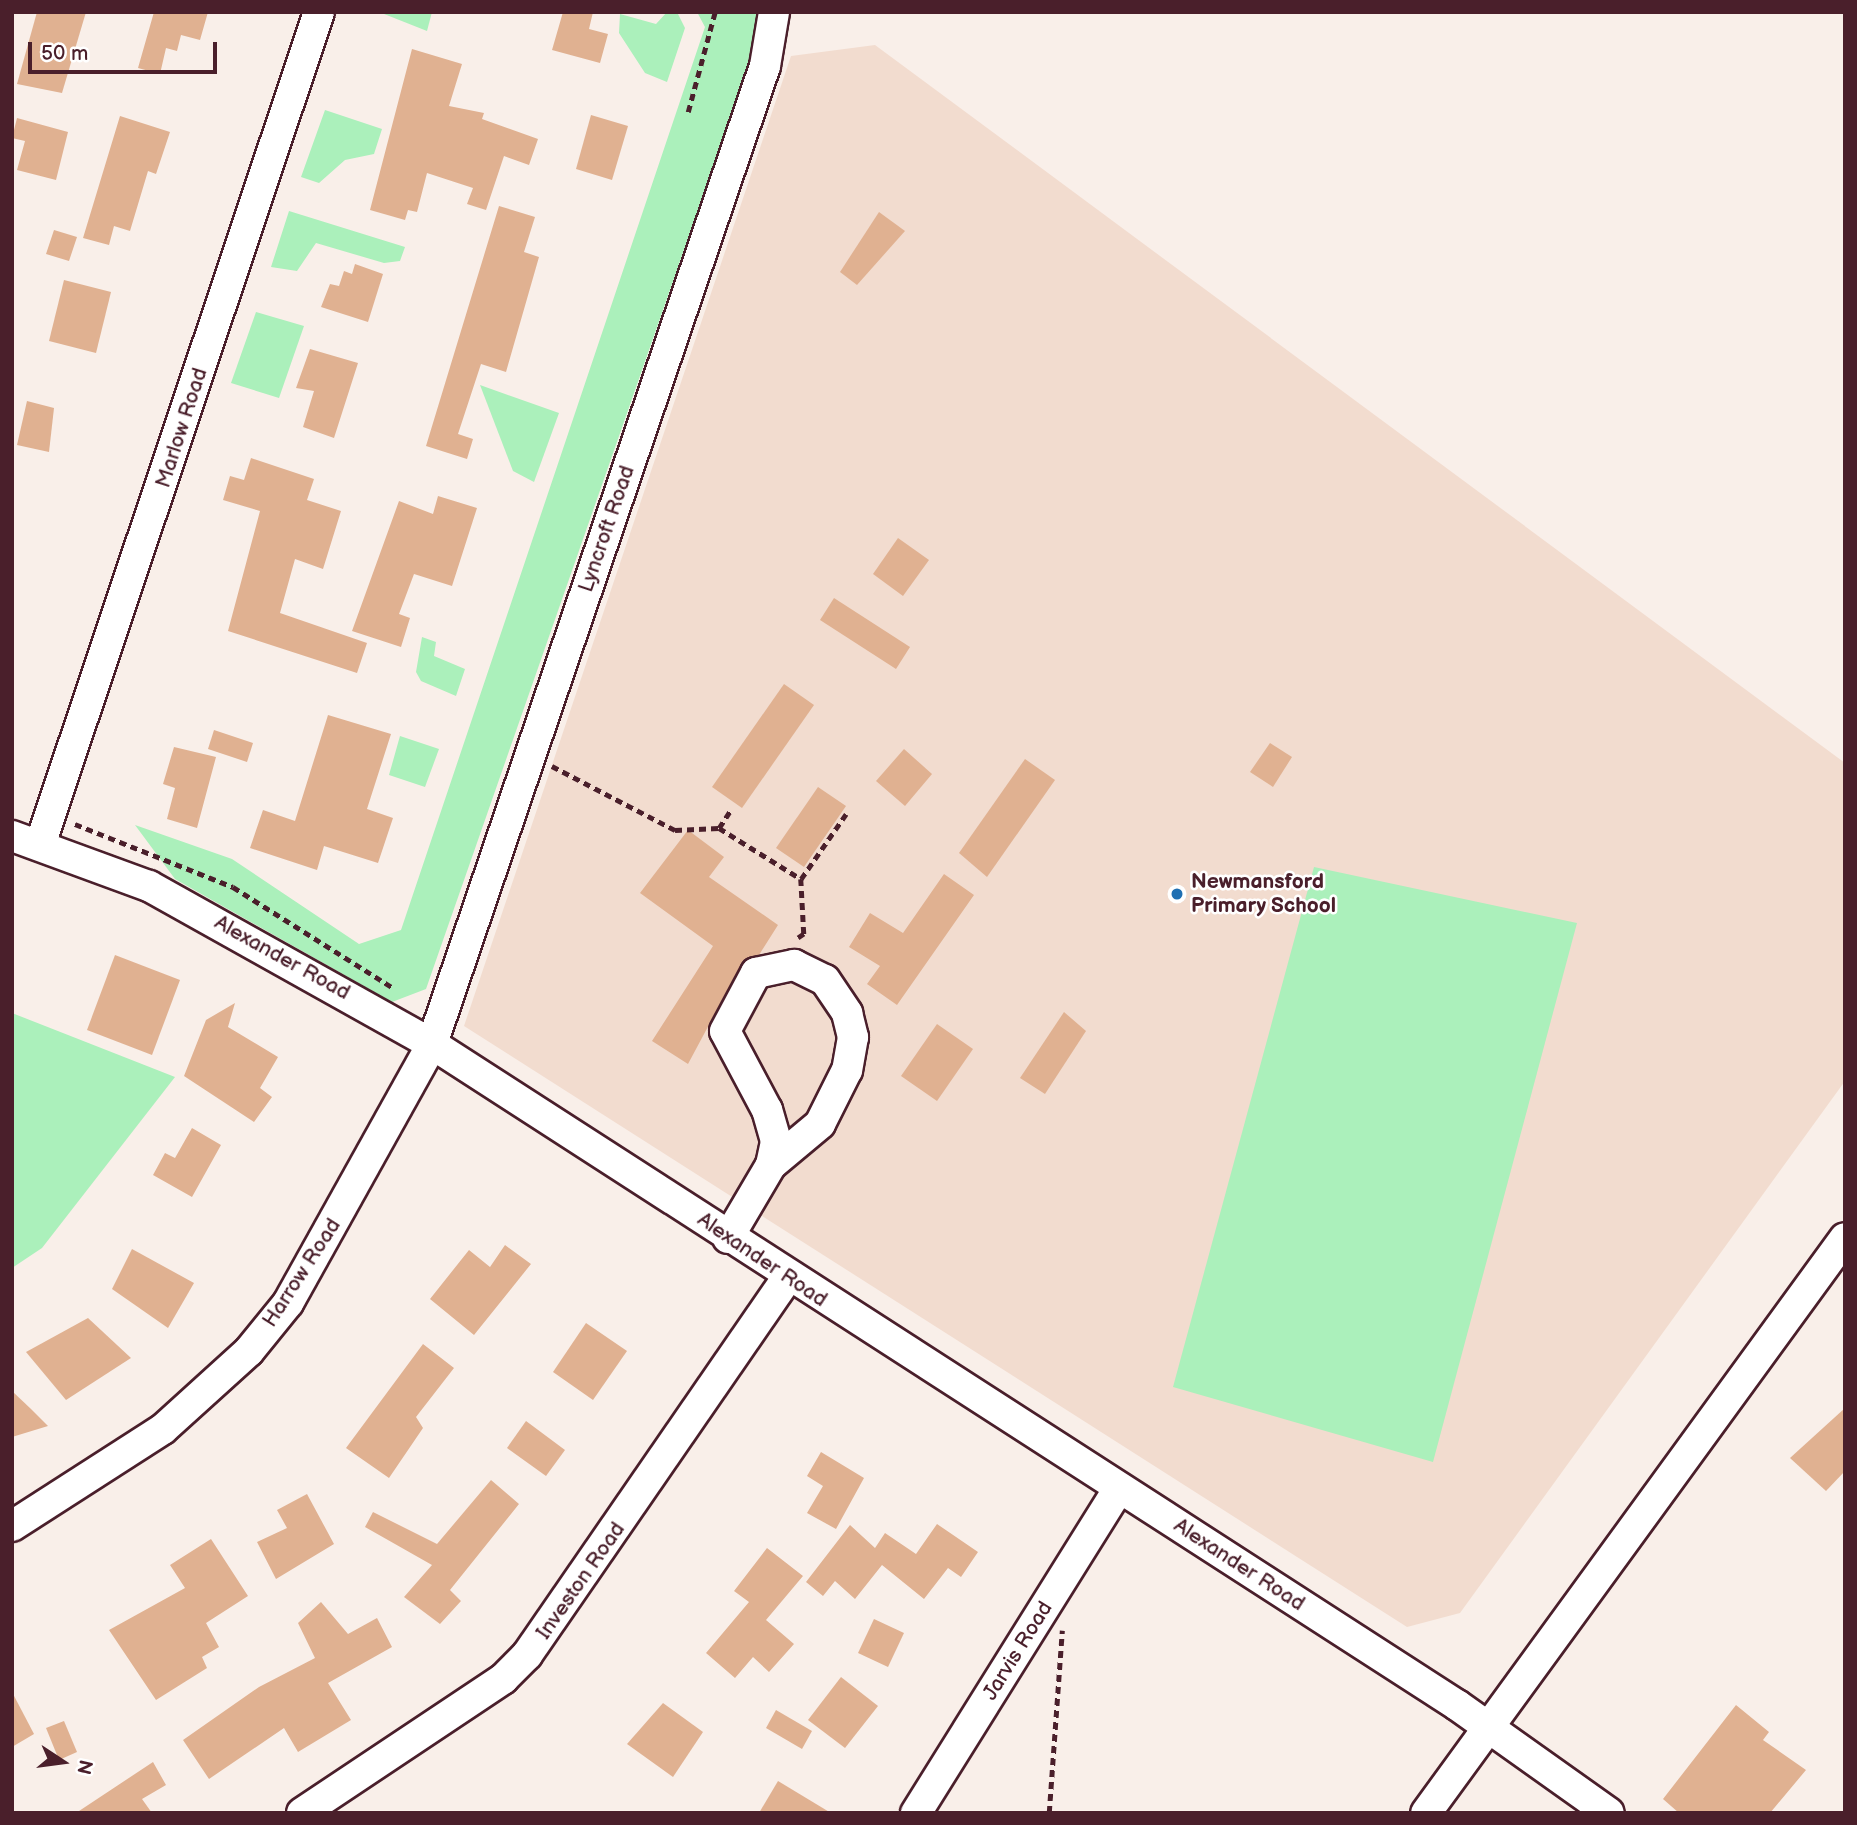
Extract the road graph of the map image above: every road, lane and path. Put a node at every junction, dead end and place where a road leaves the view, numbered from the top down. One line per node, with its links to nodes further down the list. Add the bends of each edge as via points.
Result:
1 (319, 12): 8 (street, Marlow Road)
2 (715, 12): 4 (path)
3 (774, 12): 5 (street, Lyncroft Road, via 765,66)
4 (688, 112)
5 (530, 754): 9 (path, via 675,830); 14 (street, Lyncroft Road)
6 (730, 811): 9 (path)
7 (845, 814): 11 (path)
8 (46, 828): 10 (street, Alexander Road); 13 (path, via 233,887 321,937); 14 (street, Alexander Road)
9 (719, 828): 11 (path)
10 (12, 836)
11 (801, 879): 12 (path, via 804,934)
12 (785, 945)
13 (399, 992)
14 (432, 1044): 16 (street, Alexander Road); 20 (street, Harrow Road, via 288,1303 249,1351 163,1429)
15 (771, 1166): 15 (street, via 776,1141 767,1110 725,1031 756,972 794,965 825,980 847,1013 853,1037 836,1098 820,1124); 16 (street)
16 (728, 1238): 18 (street, Alexander Road)
17 (1845, 1238): 22 (street)
18 (787, 1278): 19 (street, Alexander Road); 23 (street, Investon Road, via 527,1656 502,1679)
19 (1119, 1488): 21 (street, Jarvis Road); 22 (street, Alexander Road)
20 (12, 1526)
21 (1055, 1591): 24 (street, Jarvis Road); 25 (path, via 1063,1638)
22 (1490, 1726): 26 (street); 27 (street, Alexander Road)
23 (302, 1813)
24 (916, 1813)
25 (1049, 1813)
26 (1426, 1813)
27 (1609, 1813)

